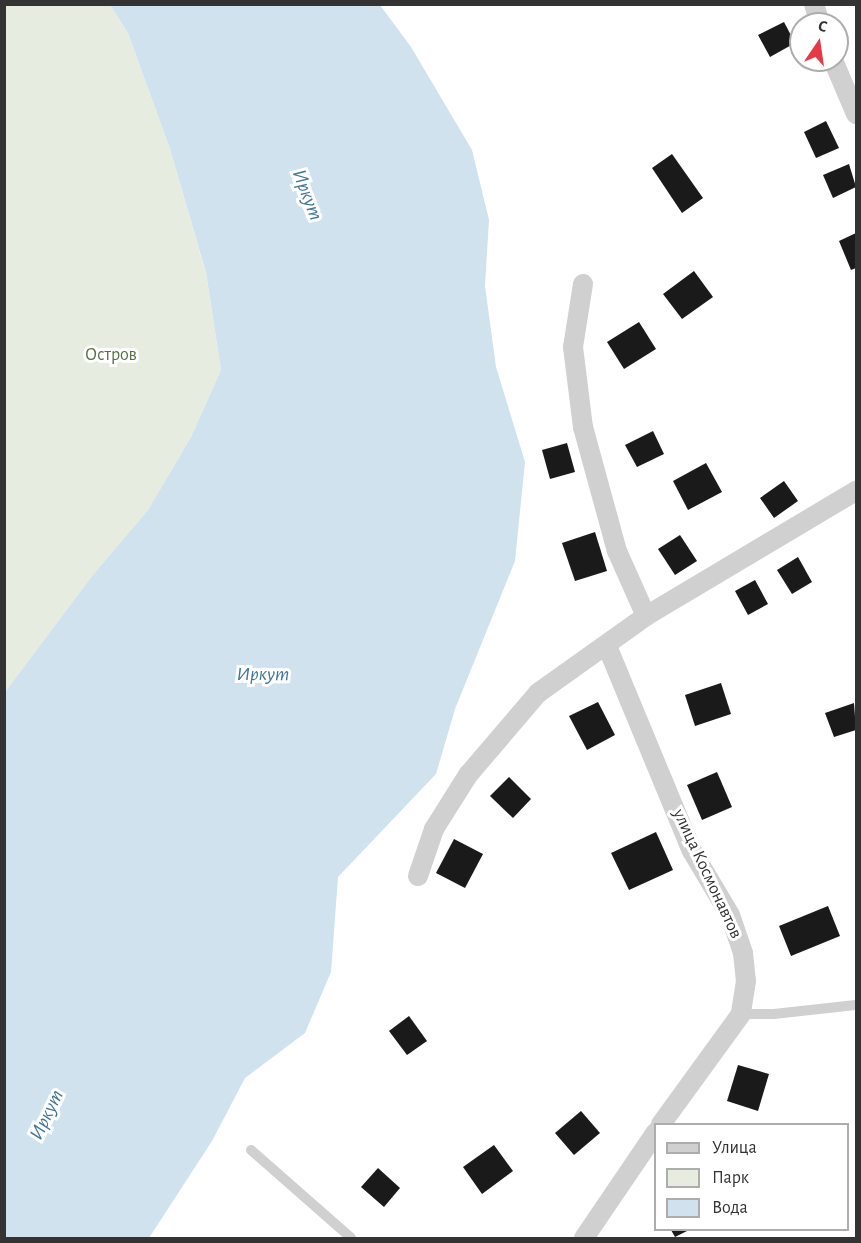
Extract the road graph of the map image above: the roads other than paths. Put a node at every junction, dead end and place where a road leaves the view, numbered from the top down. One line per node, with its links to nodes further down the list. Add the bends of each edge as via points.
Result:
1 (838, 72): 2 (street)
2 (856, 114)
3 (583, 284): 5 (street, via 573,346 583,427 617,551)
4 (856, 491): 5 (street)
5 (646, 616): 6 (street)
6 (607, 646): 7 (street, via 538,693 468,775 434,830); 9 (street, улица Космонавтов, via 692,851 730,915 743,953 746,981)
7 (418, 876)
8 (856, 1005): 9 (lane)
9 (741, 1014): 10 (street, улица Космонавтов)
10 (662, 1123)
11 (654, 1135): 14 (street)
12 (251, 1150): 13 (lane)
13 (351, 1239)
14 (584, 1239)

